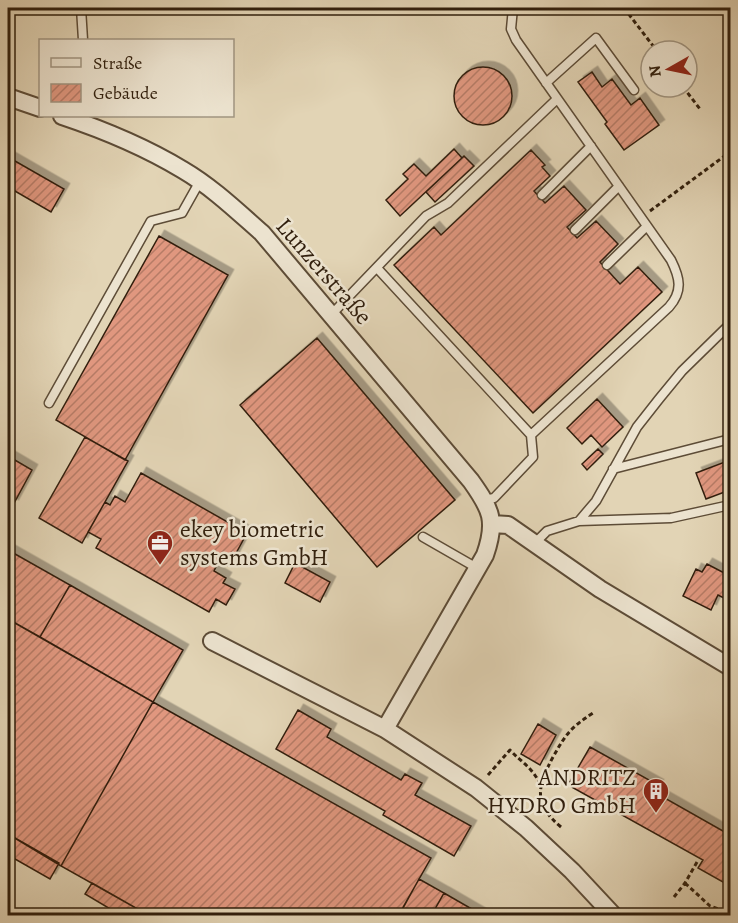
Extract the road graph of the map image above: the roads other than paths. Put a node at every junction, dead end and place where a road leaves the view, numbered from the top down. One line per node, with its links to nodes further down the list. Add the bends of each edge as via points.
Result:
1 (81, 8): 3 (lane)
2 (513, 8): 4 (lane, via 511,29)
3 (83, 39)
4 (546, 83): 5 (lane, via 596,38); 7 (lane)
5 (634, 90)
6 (8, 97): 8 (street)
7 (557, 99): 10 (lane); 17 (lane, via 448,203 426,216)
8 (39, 108)
9 (72, 117): 11 (street, Lunzerstraße, via 143,148)
10 (591, 146): 12 (lane); 13 (lane)
11 (200, 182): 18 (street, Lunzerstraße, via 262,233); 20 (lane, via 182,213 151,221)
12 (619, 186): 14 (lane); 15 (lane)
13 (542, 195)
14 (647, 226): 16 (lane); 21 (lane, via 679,276 676,299)
15 (575, 230)
16 (607, 265)
17 (377, 268): 18 (lane); 21 (lane)
18 (331, 315): 24 (street, Lunzerstraße)
19 (730, 324): 23 (lane, via 665,392 637,427)
20 (49, 403)
21 (531, 435): 24 (lane, via 533,456 494,498)
22 (730, 439): 23 (lane)
23 (613, 469): 26 (lane, via 596,501)
24 (484, 500): 27 (street, Lunzerstraße)
25 (730, 505): 26 (lane, via 671,518)
26 (579, 521): 29 (lane, via 547,531)
27 (492, 524): 29 (street, via 508,525); 30 (street, via 490,540)
28 (423, 537): 30 (lane)
29 (534, 544): 32 (street, via 600,590)
30 (477, 568): 33 (street)
31 (212, 641): 33 (street)
32 (730, 667)
33 (385, 729): 34 (street, via 476,788 526,828)
34 (614, 915)

